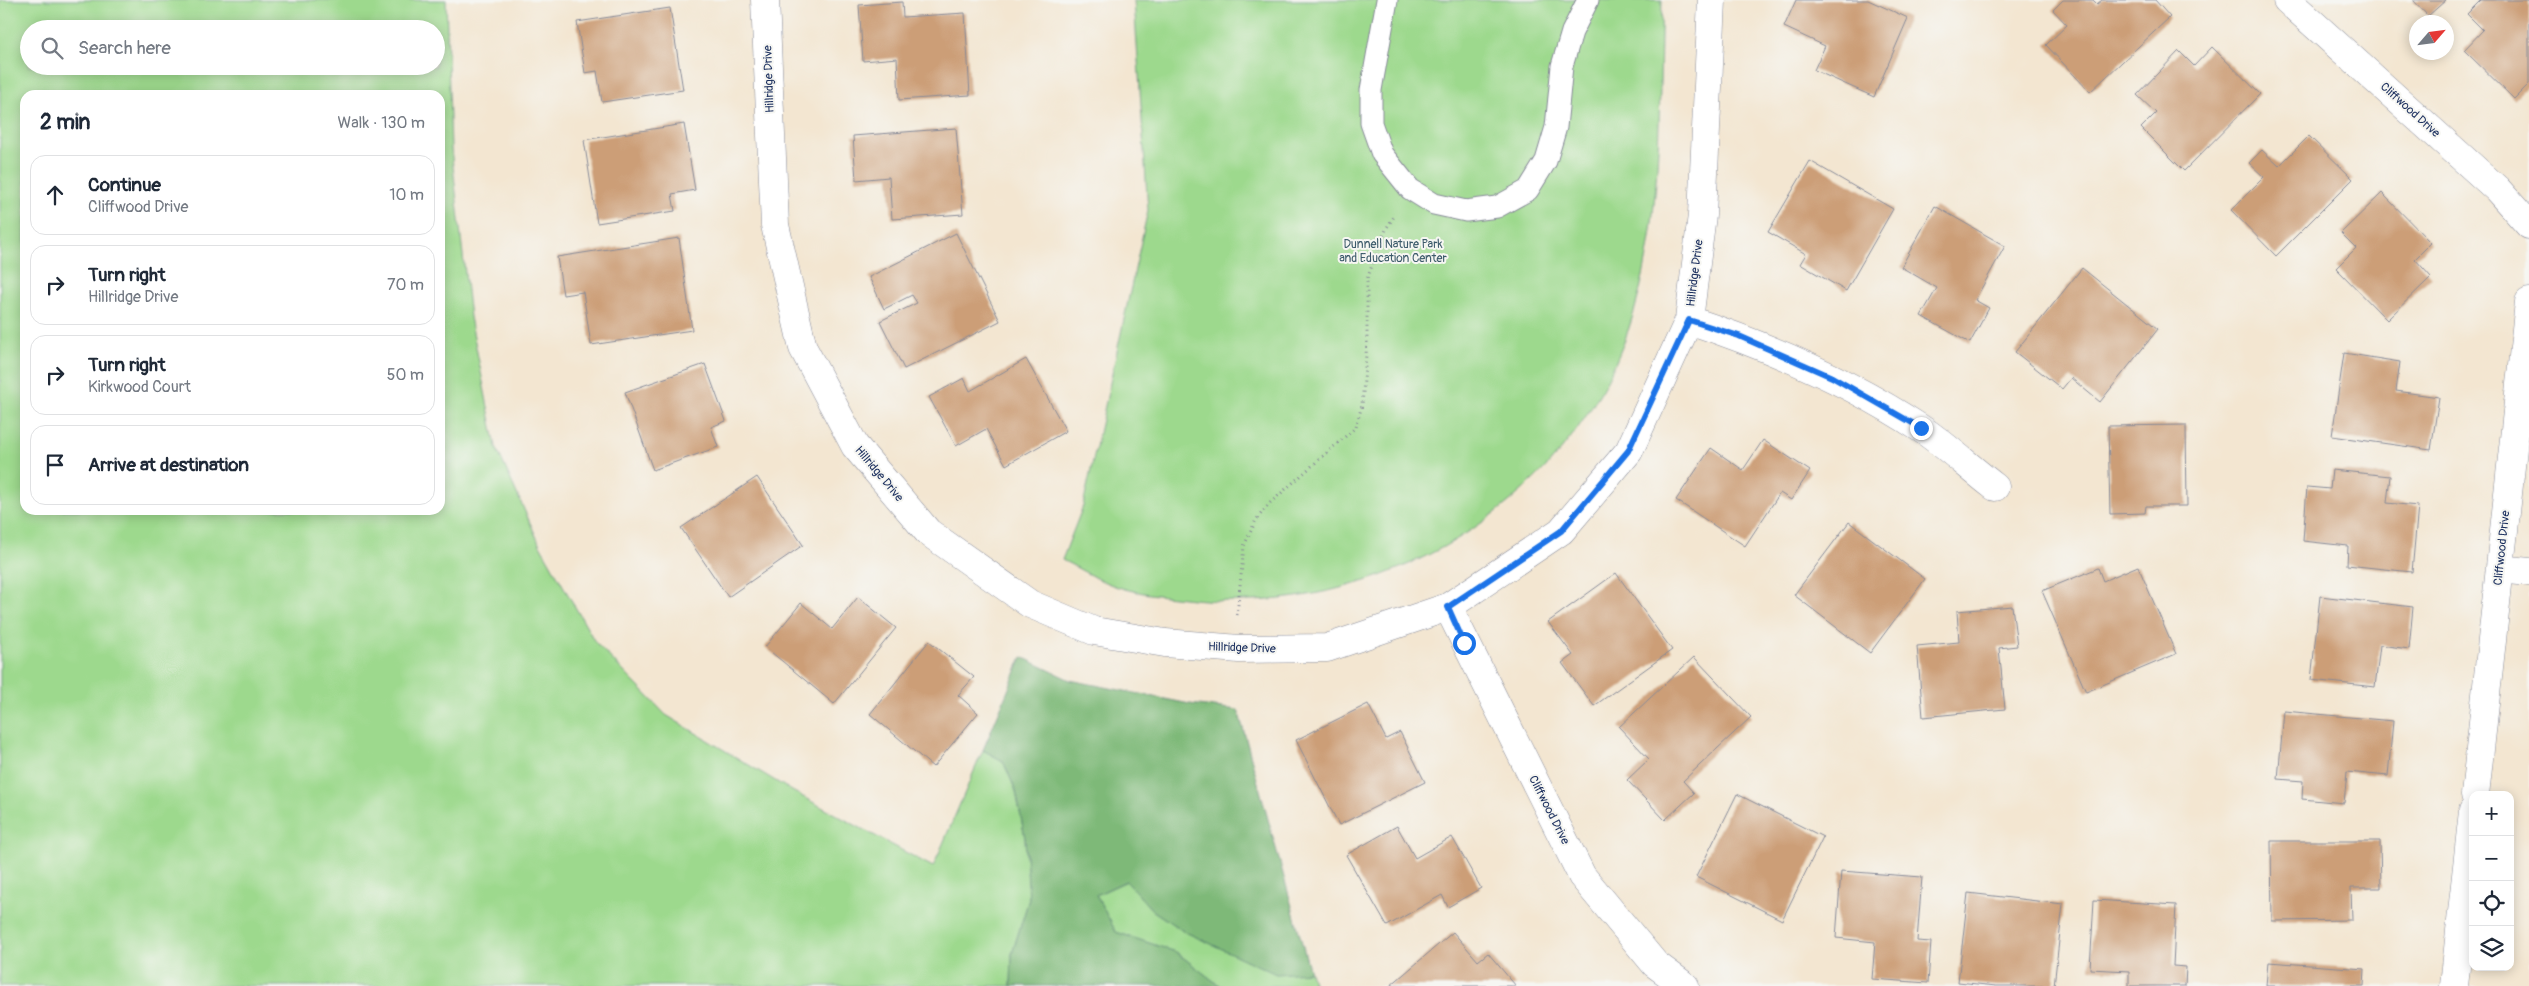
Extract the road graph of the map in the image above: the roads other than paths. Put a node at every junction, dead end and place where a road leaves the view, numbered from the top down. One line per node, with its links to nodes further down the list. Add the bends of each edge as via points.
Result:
1 (765, 0): 12 (street, Hillridge Drive, via 775,225 803,348 854,446 928,532 1030,604 1094,631 1165,643 1239,649 1327,648)
2 (1387, 0): 3 (lane, via 1371,90 1371,123 1382,154 1410,189 1434,204 1466,211 1497,207 1528,190 1546,161 1556,127 1562,66 1572,32)
3 (1588, 0)
4 (1712, 0): 8 (street, Hillridge Drive, via 1702,215)
5 (2287, 0): 6 (street, Cliffwood Drive, via 2497,189)
6 (2529, 225)
7 (2529, 302): 10 (street, Cliffwood Drive)
8 (1689, 320): 9 (street, via 1739,336 1832,377 1921,428); 12 (street, Hillridge Drive, via 1628,451 1561,531)
9 (1995, 487)
10 (2500, 569): 11 (street); 13 (street, Cliffwood Drive)
11 (2529, 572)
12 (1448, 607): 15 (street, Cliffwood Drive, via 1582,876 1655,964)
13 (2474, 791)
14 (2470, 836): 16 (street)
15 (1685, 986)
16 (2454, 986)

